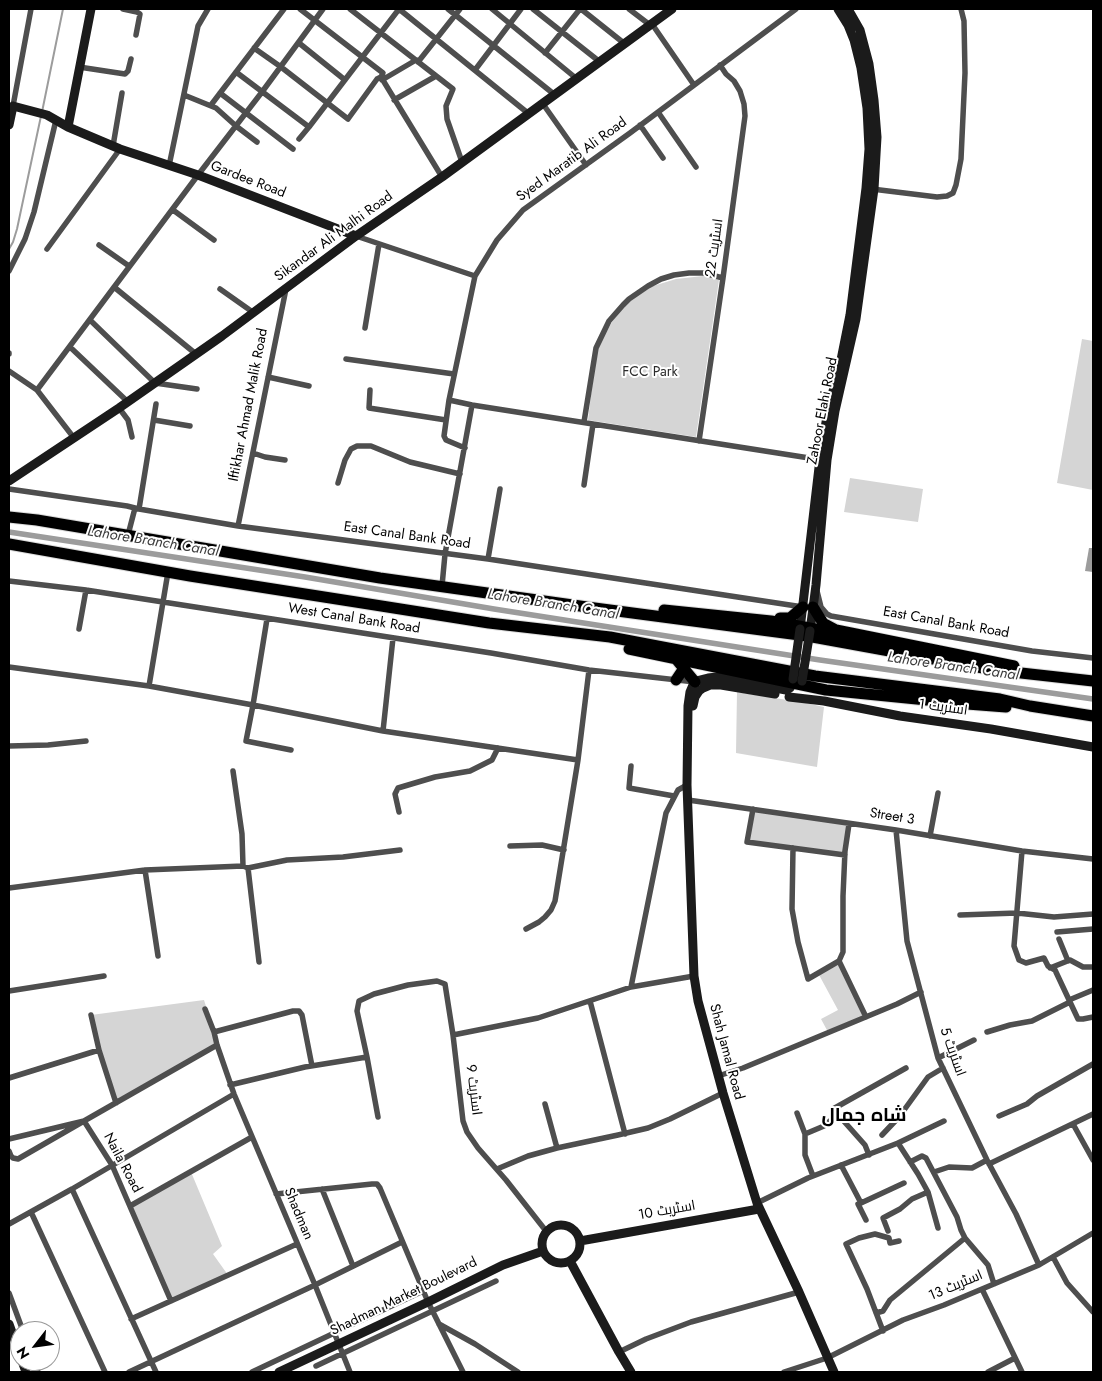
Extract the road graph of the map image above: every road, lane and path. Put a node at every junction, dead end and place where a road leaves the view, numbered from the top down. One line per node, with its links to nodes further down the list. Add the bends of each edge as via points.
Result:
1 (31, 9): 58 (street)
2 (91, 9): 40 (main road)
3 (123, 9): 28 (street, via 140,14)
4 (208, 9): 53 (street, via 198,26)
5 (284, 9): 33 (street)
6 (300, 9): 23 (street)
7 (323, 9): 23 (street)
8 (350, 9): 27 (street)
9 (399, 9): 27 (street); 29 (street)
10 (448, 9): 22 (street)
11 (460, 9): 22 (street)
12 (492, 9): 24 (street)
13 (521, 9): 24 (street)
14 (533, 9): 26 (street)
15 (580, 9): 26 (street); 31 (street)
16 (629, 9): 25 (street)
17 (672, 9): 25 (main road, Sikandar Ali Malhi Road)
18 (796, 9): 39 (street, Syed Maratib Ali Road)
19 (838, 9): 79 (main road, Zahoor Elahi Road, via 851,32 861,68 867,108)
20 (848, 9): 79 (main road, Zahoor Elahi Road, via 860,30 874,100 877,137)
21 (961, 9): 79 (street, via 965,73 961,159 953,193 937,197)
22 (456, 15): 29 (street); 32 (street)
23 (315, 19): 30 (street); 35 (street)
24 (510, 24): 32 (street); 34 (street)
25 (651, 25): 31 (main road, Sikandar Ali Malhi Road); 48 (street)
26 (562, 32): 34 (street); 38 (street)
27 (381, 33): 35 (street); 37 (street)
28 (136, 35)
29 (436, 39): 37 (street); 42 (street)
30 (299, 43): 41 (street); 47 (street)
31 (625, 44): 38 (main road, Sikandar Ali Malhi Road)
32 (494, 45): 42 (street); 52 (street)
33 (254, 48): 41 (street); 43 (street)
34 (546, 53): 46 (street)
35 (363, 57): 45 (street, via 383,73); 47 (street)
36 (131, 59): 40 (street, via 125,74)
37 (417, 61): 44 (street); 45 (street)
38 (600, 62): 46 (main road, Sikandar Ali Malhi Road)
39 (720, 66): 48 (street, Syed Maratib Ali Road); 89 (street, اسٹریٹ 22, via 740,91 745,116)
40 (79, 67): 66 (main road)
41 (281, 67): 49 (street); 55 (street)
42 (475, 70): 61 (street)
43 (236, 72): 49 (street); 51 (street)
44 (436, 76): 54 (street); 73 (street, via 453,89 446,106 447,119)
45 (382, 79): 54 (street); 55 (street, via 378,79 348,119)
46 (577, 79): 52 (main road, Sikandar Ali Malhi Road)
47 (345, 80): 55 (street)
48 (694, 85): 59 (street, Syed Maratib Ali Road)
49 (262, 92): 60 (street); 67 (street)
50 (122, 93): 70 (street)
51 (220, 93): 57 (street); 60 (street)
52 (555, 94): 56 (main road, Sikandar Ali Malhi Road)
53 (184, 95): 57 (street); 75 (street)
54 (394, 100): 78 (street)
55 (328, 103): 67 (street)
56 (543, 104): 61 (main road, Sikandar Ali Malhi Road); 74 (street)
57 (211, 105): 65 (street)
58 (13, 106): 62 (main road, Gardee Road); 63 (main road)
59 (658, 112): 64 (street, Syed Maratib Ali Road); 76 (street)
60 (246, 113): 65 (street); 71 (street)
61 (529, 114): 73 (main road, Sikandar Ali Malhi Road)
62 (56, 120): 66 (main road, Gardee Road); 87 (street, via 26,239)
63 (9, 124)
64 (640, 125): 72 (street); 74 (street, Syed Maratib Ali Road)
65 (236, 126): 69 (street); 77 (street)
66 (68, 127): 70 (main road, Gardee Road)
67 (309, 127): 68 (street)
68 (299, 139)
69 (257, 142)
70 (116, 147): 75 (main road, Gardee Road); 85 (street)
71 (293, 148)
72 (663, 158)
73 (462, 162): 78 (main road, Sikandar Ali Malhi Road)
74 (586, 165): 88 (street, Syed Maratib Ali Road, via 523,210 496,240)
75 (169, 166): 77 (main road, Gardee Road)
76 (696, 167)
77 (198, 175): 80 (street); 81 (main road, Gardee Road)
78 (442, 177): 81 (main road, Sikandar Ali Malhi Road)
79 (870, 189): 123 (main road, Zahoor Elahi Road, via 856,319)
80 (173, 210): 82 (street); 86 (street)
81 (356, 236): 83 (street, Gardee Road); 92 (main road, Sikandar Ali Malhi Road)
82 (214, 240)
83 (379, 244): 88 (street, Gardee Road); 95 (street)
84 (99, 245): 86 (street)
85 (47, 249)
86 (129, 266): 90 (street)
87 (9, 271)
88 (475, 276): 100 (street, Syed Maratib Ali Road)
89 (724, 278): 114 (street, via 703,273 674,275 648,286 623,305 609,321 596,348); 119 (street, اسٹریٹ 22)
90 (114, 287): 94 (street); 97 (street)
91 (220, 288): 93 (street)
92 (286, 289): 93 (main road, Sikandar Ali Malhi Road); 101 (street, Iftikhar Ahmad Malik Road)
93 (254, 313): 97 (main road, Sikandar Ali Malhi Road)
94 (90, 320): 96 (street); 102 (street)
95 (365, 328)
96 (70, 346): 105 (street); 108 (street)
97 (196, 354): 102 (main road, Sikandar Ali Malhi Road)
98 (346, 359): 100 (street)
99 (9, 371): 105 (street)
100 (454, 374): 107 (street, Syed Maratib Ali Road)
101 (268, 377): 103 (street); 121 (street, Iftikhar Ahmad Malik Road)
102 (155, 382): 104 (street); 108 (main road, Sikandar Ali Malhi Road)
103 (309, 386)
104 (197, 388)
105 (37, 390): 117 (street)
106 (370, 390): 113 (street, via 369,408)
107 (449, 400): 110 (street); 113 (street, Syed Maratib Ali Road)
108 (128, 402): 111 (main road, Sikandar Ali Malhi Road)
109 (156, 404): 112 (street)
110 (472, 405): 114 (street); 120 (street)
111 (119, 408): 117 (main road, Sikandar Ali Malhi Road); 118 (street, via 128,420)
112 (154, 420): 116 (street); 130 (street)
113 (446, 420): 120 (street, Syed Maratib Ali Road, via 446,440)
114 (584, 422): 115 (street)
115 (593, 424): 119 (street); 127 (street)
116 (190, 426)
117 (74, 438): 125 (main road, Sikandar Ali Malhi Road)
118 (132, 438)
119 (700, 441): 123 (street)
120 (465, 448): 124 (street)
121 (253, 453): 122 (street); 134 (street, Iftikhar Ahmad Malik Road)
122 (285, 460)
123 (823, 460): 141 (main road, Zahoor Elahi Road); 146 (main road, Zahoor Elahi Road)
124 (460, 474): 126 (street, via 410,462 371,446 357,446 351,449 345,460); 137 (street)
125 (9, 481)
126 (338, 483)
127 (584, 485)
128 (9, 489): 130 (street, East Canal Bank Road)
129 (500, 489): 138 (street)
130 (137, 509): 134 (street, East Canal Bank Road); 135 (street)
131 (9, 512): 133 (highway)
132 (9, 518): 133 (highway)
133 (36, 520): 135 (highway)
134 (238, 526): 137 (street, East Canal Bank Road)
135 (128, 536): 142 (highway)
136 (9, 545): 139 (highway)
137 (445, 554): 138 (street, East Canal Bank Road); 142 (street)
138 (488, 559): 146 (street, East Canal Bank Road)
139 (168, 572): 144 (street); 152 (highway)
140 (9, 581): 143 (street, West Canal Bank Road)
141 (816, 585): 146 (main road, Zahoor Elahi Road); 154 (street, East Canal Bank Road, via 821,607 831,616 1032,651)
142 (442, 586): 145 (highway)
143 (86, 590): 144 (street, West Canal Bank Road); 149 (street)
144 (163, 602): 147 (street, West Canal Bank Road); 162 (street)
145 (587, 607): 148 (highway, via 639,608); 159 (highway, via 807,636 994,670)
146 (808, 607): 148 (highway, via 790,618); 150 (main road, Zahoor Elahi Road); 151 (highway, via 823,623)
147 (267, 619): 153 (street, West Canal Bank Road); 165 (street)
148 (771, 621): 150 (highway)
149 (78, 629)
150 (805, 629): 151 (highway); 161 (main road, Zahoor Elahi Road, bridge)
151 (836, 630): 159 (highway)
152 (582, 635): 155 (highway); 166 (highway, via 610,637 815,676 1000,699)
153 (393, 638): 157 (street, West Canal Bank Road); 169 (street)
154 (1093, 658)
155 (680, 664): 158 (highway); 160 (highway); 161 (highway)
156 (9, 667): 162 (street)
157 (589, 670): 158 (street, West Canal Bank Road); 175 (street)
158 (676, 680): 160 (street, West Canal Bank Road)
159 (1087, 681)
160 (695, 682): 161 (main road, via 717,677 786,690); 168 (main road, Shah Jamal Road, via 689,698)
161 (797, 682): 163 (main road, via 795,694); 164 (main road); 166 (highway, via 826,690 1001,707)
162 (149, 686): 165 (street)
163 (789, 697): 164 (main road, اسٹریٹ 1); 168 (main road, via 710,685 697,694)
164 (807, 700): 172 (main road, اسٹریٹ 1)
165 (253, 705): 169 (street); 174 (street, via 246,741)
166 (1030, 706): 167 (highway)
167 (1093, 716)
168 (689, 718): 178 (main road, Shah Jamal Road)
169 (383, 731): 173 (street)
170 (86, 741): 171 (street)
171 (9, 746)
172 (1093, 747)
173 (498, 748): 175 (street); 183 (street, via 492,760 470,771 398,788 395,794)
174 (291, 750)
175 (578, 760): 190 (street)
176 (632, 766): 180 (street, via 630,788)
177 (233, 772): 194 (street)
178 (688, 785): 180 (street); 181 (main road, Shah Jamal Road)
179 (938, 793): 186 (street)
180 (674, 796): 212 (street, via 666,813)
181 (688, 800): 182 (street, Street 3); 211 (main road, Shah Jamal Road)
182 (753, 810): 184 (street, Street 3); 188 (street, via 747,842)
183 (399, 812)
184 (849, 824): 185 (street, Street 3); 192 (street)
185 (896, 830): 186 (street, Street 3); 215 (street, اسٹریٹ 5, via 907,941)
186 (930, 836): 191 (street, Street 3)
187 (510, 846): 190 (street, via 542,845)
188 (793, 848): 192 (street); 207 (street, via 792,910 808,979)
189 (400, 850): 194 (street)
190 (564, 850): 200 (street, via 551,910)
191 (1022, 851): 193 (street, Street 3); 197 (street)
192 (845, 855): 207 (street, via 843,952)
193 (1093, 859)
194 (246, 867): 195 (street); 206 (street)
195 (145, 870): 196 (street); 204 (street)
196 (9, 888)
197 (1016, 913): 198 (street, via 1054,917); 199 (street); 209 (street, via 1014,946 1019,960 1026,963 1044,958)
198 (1093, 914)
199 (960, 915)
200 (526, 929)
201 (1093, 929): 202 (street)
202 (1057, 932)
203 (1059, 939): 205 (street)
204 (158, 956)
205 (1068, 961): 208 (street); 209 (street)
206 (259, 962)
207 (839, 962): 220 (street)
208 (1093, 967)
209 (1050, 968): 217 (street)
210 (104, 976): 214 (street)
211 (694, 976): 212 (street); 234 (main road, Shah Jamal Road)
212 (631, 987): 216 (street)
213 (1093, 990): 217 (street)
214 (9, 991)
215 (920, 992): 220 (street); 229 (street, اسٹریٹ 5)
216 (590, 1001): 224 (street, via 538,1018); 249 (street)
217 (1069, 1001): 221 (street, via 1078,1019); 223 (street, via 1032,1021)
218 (205, 1009): 222 (street, Shadman)
219 (91, 1016): 227 (street)
220 (866, 1017): 234 (street)
221 (1093, 1018)
222 (214, 1032): 226 (street, Shadman); 231 (street, via 299,1011)
223 (987, 1032)
224 (453, 1035): 228 (street, اسٹریٹ 9, via 445,984 437,981 408,985 359,1001 357,1011); 263 (street, اسٹریٹ 9, via 463,1122 478,1148)
225 (974, 1040): 229 (street)
226 (217, 1045): 236 (street, Shadman); 239 (street)
227 (99, 1050): 235 (street); 239 (street)
228 (367, 1057): 231 (street); 245 (street)
229 (938, 1058): 233 (street, اسٹریٹ 5)
230 (1093, 1064): 244 (street, via 1027,1104)
231 (312, 1066): 236 (street)
232 (906, 1068): 242 (street, via 833,1109)
233 (943, 1068): 251 (street, via 928,1077); 260 (street, اسٹریٹ 5)
234 (718, 1076): 237 (main road, Shah Jamal Road)
235 (9, 1078)
236 (230, 1085): 238 (street, Shadman)
237 (722, 1093): 249 (street, via 670,1119); 273 (main road, Shah Jamal Road)
238 (234, 1094): 252 (street, Shadman); 261 (street)
239 (116, 1103): 246 (street)
240 (544, 1104): 255 (street)
241 (797, 1113): 250 (street)
242 (838, 1114): 250 (street, via 824,1126); 257 (street, via 865,1145)
243 (1093, 1114): 248 (street)
244 (999, 1116)
245 (378, 1117)
246 (84, 1121): 253 (street); 256 (street, via 18,1158 11,1156); 261 (street, Naila Road)
247 (944, 1121): 254 (street)
248 (1073, 1124): 258 (street); 260 (street)
249 (625, 1134): 255 (street)
250 (805, 1134): 265 (street, via 805,1155)
251 (882, 1135)
252 (252, 1137): 270 (street, Shadman); 272 (street)
253 (9, 1139)
254 (898, 1143): 257 (street); 259 (street)
255 (557, 1148): 263 (street)
256 (9, 1151)
257 (869, 1155): 262 (street)
258 (1093, 1160)
259 (910, 1162): 264 (street, via 922,1156); 269 (street)
260 (988, 1162): 264 (street, via 972,1168 949,1167); 289 (street, اسٹریٹ 5)
261 (112, 1165): 267 (street); 272 (street, Naila Road)
262 (842, 1166): 265 (street); 271 (street)
263 (497, 1169): 278 (street, اسٹریٹ 9)
264 (934, 1172): 281 (street)
265 (813, 1176): 273 (street)
266 (904, 1183): 271 (street)
267 (72, 1189): 274 (street); 303 (street)
268 (322, 1189): 270 (street); 284 (street, via 377,1184); 290 (street)
269 (928, 1192): 277 (street); 279 (street, via 883,1218)
270 (276, 1194): 285 (street, Shadman)
271 (861, 1203): 275 (street, via 858,1204)
272 (130, 1206): 298 (street, Naila Road)
273 (758, 1206): 282 (main road, اسٹریٹ 10); 296 (main road, Shah Jamal Road)
274 (30, 1212): 276 (street); 314 (street)
275 (866, 1220)
276 (9, 1224)
277 (938, 1228)
278 (546, 1231): 282 (main road, via 557,1225 569,1226); 286 (main road, via 542,1240)
279 (888, 1231)
280 (1093, 1233): 287 (street, اسٹریٹ 13)
281 (965, 1238): 292 (street, via 988,1265); 302 (street)
282 (580, 1241): 288 (main road, via 578,1252)
283 (899, 1241): 302 (street, via 890,1242 890,1238 875,1234 846,1244)
284 (402, 1242): 290 (street); 295 (street)
285 (297, 1244): 293 (street, Shadman); 298 (street)
286 (543, 1251): 288 (main road, via 551,1261); 299 (main road, Shadman Market Boulevard, via 504,1264)
287 (1053, 1258): 289 (street, اسٹریٹ 13); 301 (street, via 1067,1283)
288 (570, 1261): 309 (main road)
289 (1039, 1265): 292 (street, اسٹریٹ 13)
290 (353, 1266): 293 (street)
291 (496, 1281): 300 (street)
292 (994, 1284): 294 (street, اسٹریٹ 13)
293 (315, 1285): 307 (street, Shadman); 312 (street)
294 (982, 1289): 306 (street, اسٹریٹ 13); 311 (street)
295 (423, 1290): 299 (street); 307 (street)
296 (799, 1292): 309 (street, via 691,1322); 310 (main road, Shah Jamal Road)
297 (9, 1293): 304 (street)
298 (171, 1300): 303 (street)
299 (428, 1302): 300 (street); 308 (main road, Shadman Market Boulevard)
300 (433, 1311): 305 (street); 308 (street)
301 (1093, 1312)
302 (876, 1314): 306 (street)
303 (131, 1319): 312 (street)
304 (19, 1321)
305 (439, 1324): 320 (street); 321 (street)
306 (882, 1331): 310 (street, اسٹریٹ 13)
307 (334, 1333): 308 (street, Shadman); 317 (street)
308 (340, 1349): 313 (street); 318 (main road, Shadman Market Boulevard); 319 (street, Shadman)
309 (619, 1352): 322 (main road)
310 (827, 1358): 323 (street, اسٹریٹ 13); 324 (main road, Shah Jamal Road)
311 (1015, 1358): 325 (street); 326 (street)
312 (151, 1362): 315 (street); 316 (street)
313 (316, 1366)
314 (105, 1372)
315 (129, 1372)
316 (156, 1372)
317 (252, 1372)
318 (279, 1372)
319 (350, 1372)
320 (463, 1372)
321 (518, 1372)
322 (632, 1372)
323 (784, 1372)
324 (834, 1372)
325 (988, 1372)
326 (1022, 1372)

